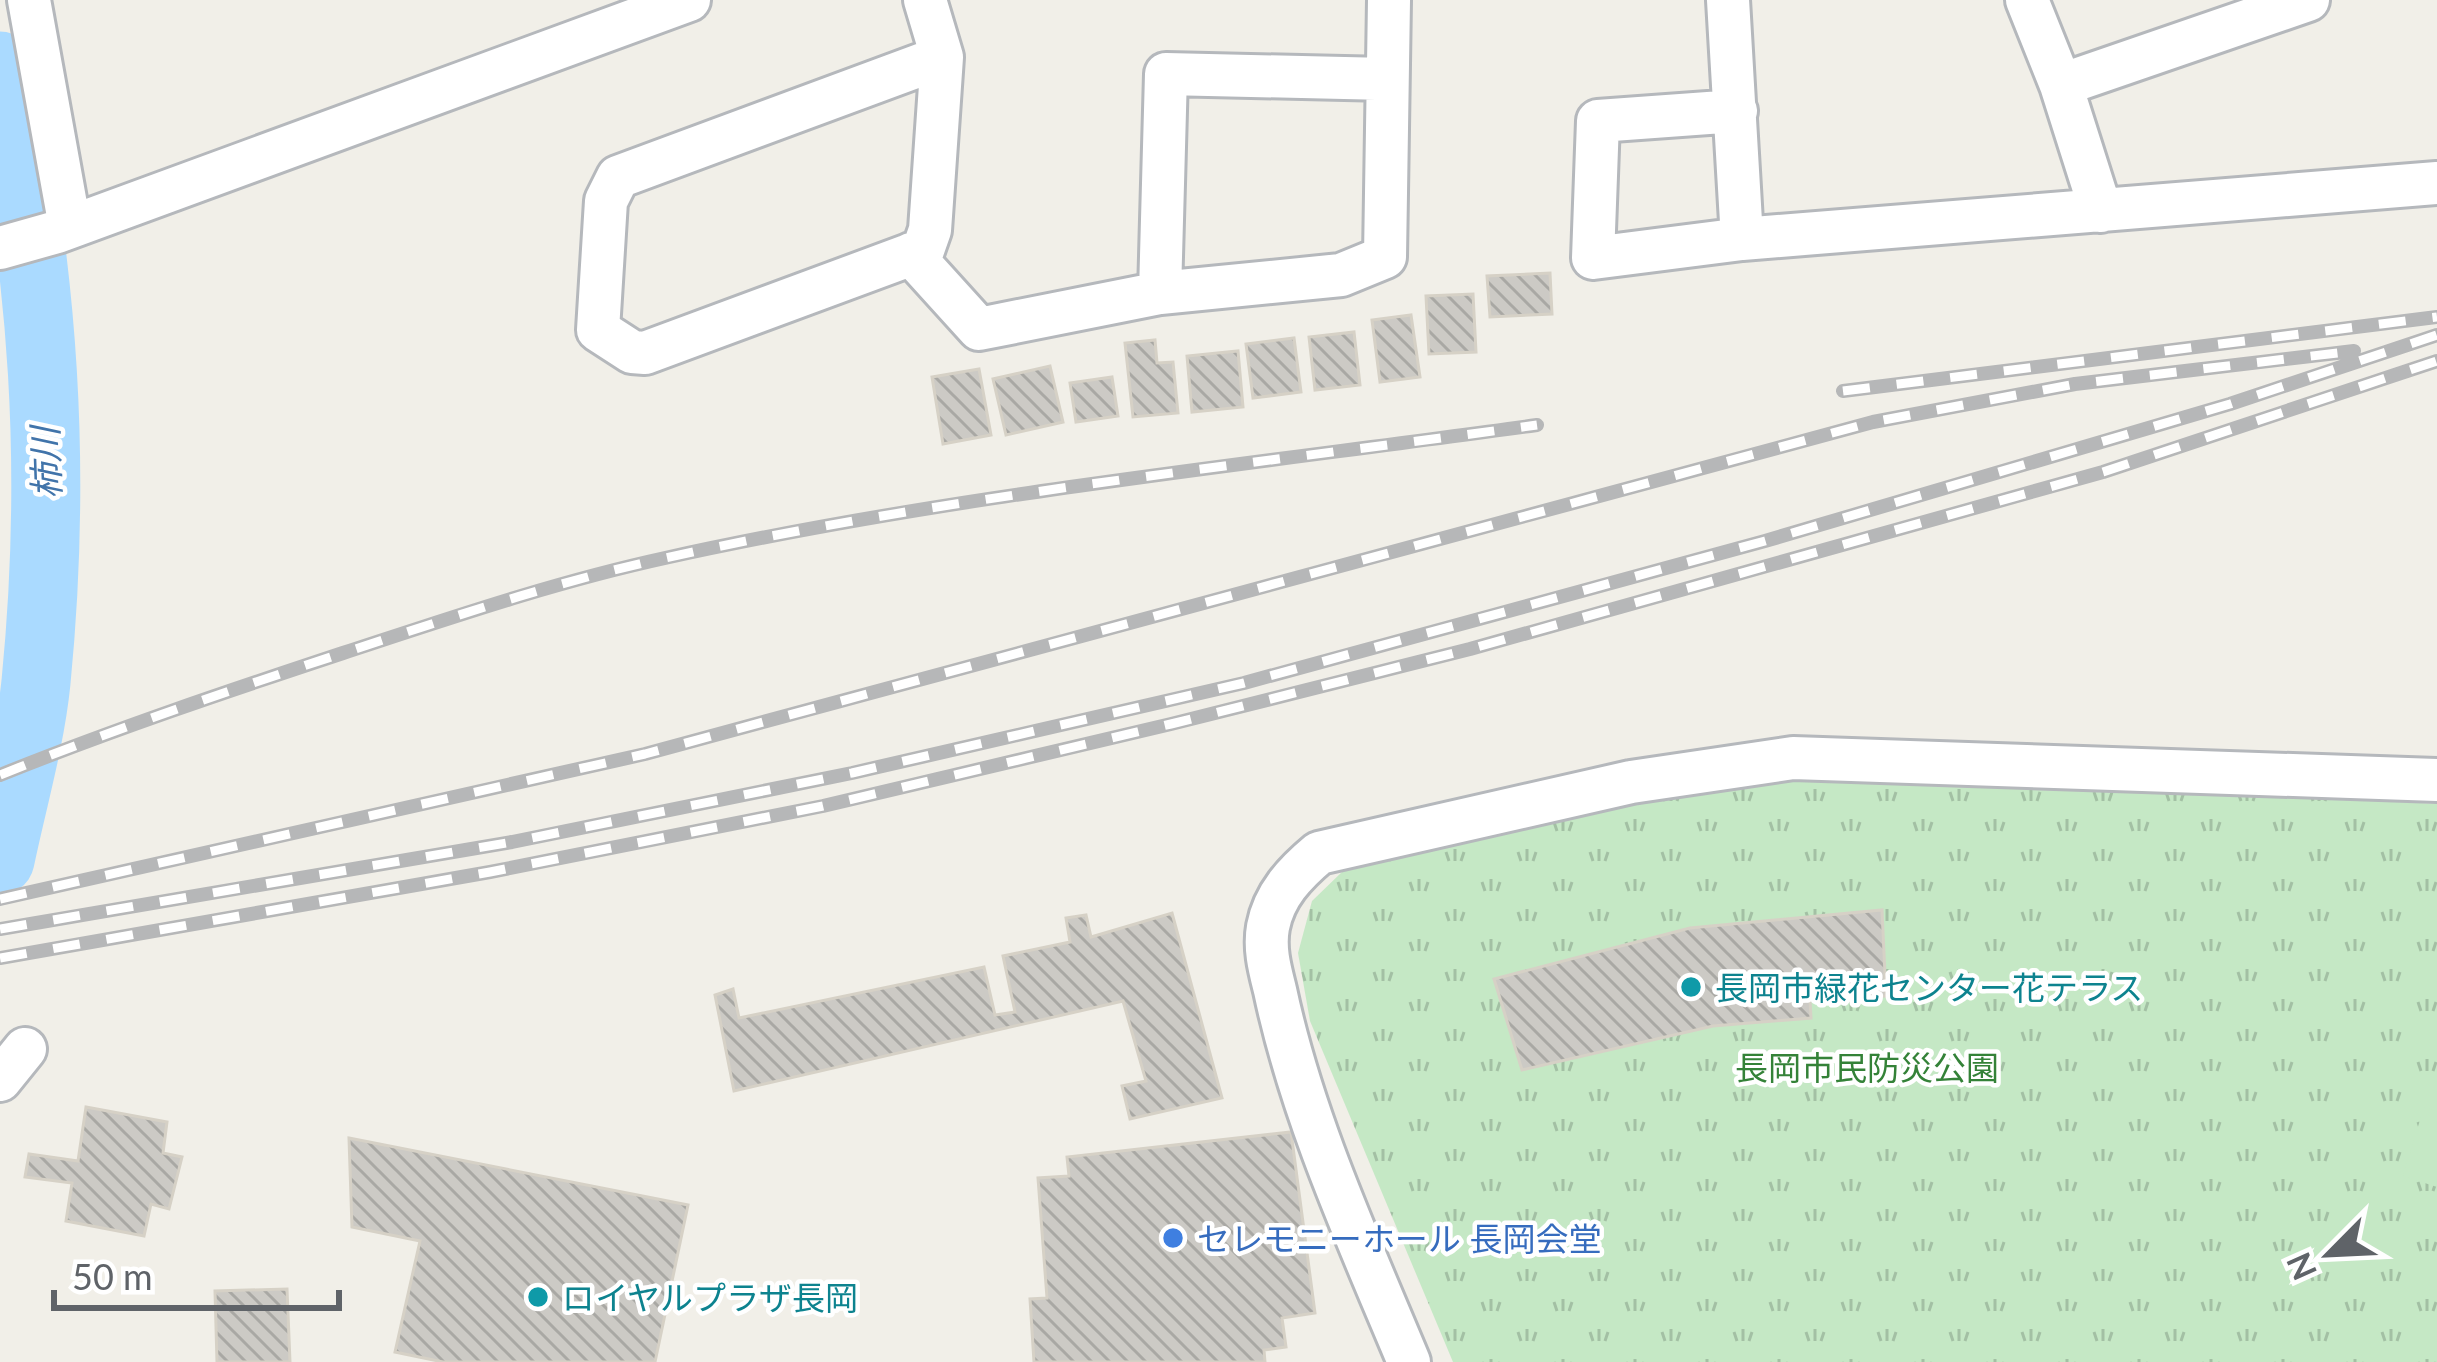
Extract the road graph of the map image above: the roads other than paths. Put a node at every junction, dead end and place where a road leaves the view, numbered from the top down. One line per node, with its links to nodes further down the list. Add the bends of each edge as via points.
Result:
1 (28, 0): 14 (street)
2 (925, 0): 8 (street)
3 (1389, 0): 9 (street)
4 (1728, 0): 11 (street)
5 (2027, 0): 10 (street)
6 (2308, 0): 10 (street)
7 (681, 1): 14 (street)
8 (942, 57): 17 (street, via 930,230 923,250); 17 (street, via 618,177 605,201 598,330 645,353)
9 (1387, 79): 18 (street, via 1385,257 1341,275); 18 (street, via 1166,74)
10 (2061, 85): 13 (street)
11 (1736, 111): 15 (street); 15 (street, via 1598,121 1593,258)
12 (2437, 183): 13 (street)
13 (2101, 211): 15 (street)
14 (63, 230): 16 (street)
15 (1742, 239)
16 (0, 248)
17 (911, 254): 18 (street, via 979,328)
18 (1160, 292)
19 (2437, 780): 20 (street, via 1792,758 1631,782 1319,854 1276,903 1267,957 1284,1035)
20 (1408, 1362)

